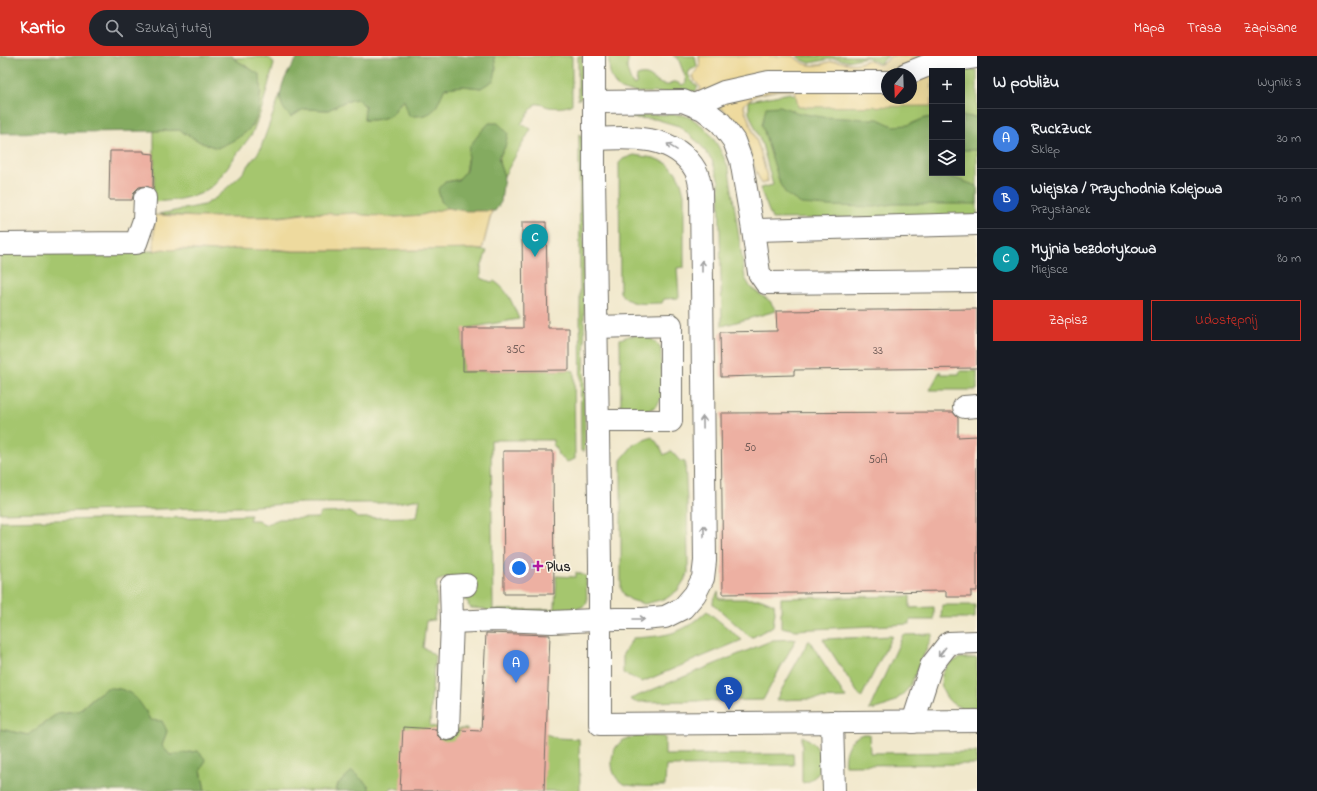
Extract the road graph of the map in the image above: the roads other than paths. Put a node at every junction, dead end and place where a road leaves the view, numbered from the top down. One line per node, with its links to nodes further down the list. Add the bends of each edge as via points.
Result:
1 (594, 56): 5 (street)
2 (977, 57): 3 (street, via 931,64)
3 (917, 70)
4 (881, 82): 6 (street, via 769,82 724,92)
5 (594, 102): 6 (street, via 683,101); 7 (street)
6 (694, 105): 10 (street, via 721,123 734,141 741,160)
7 (594, 139): 13 (street); 16 (street, one-way to 7, via 665,617 682,608 695,594 703,578 705,561 702,192 696,171 682,154 668,144 651,140)
8 (145, 198): 11 (street, via 144,220 136,243)
9 (977, 224): 10 (street)
10 (753, 230): 12 (street, via 758,273 766,283)
11 (0, 244)
12 (977, 281)
13 (596, 327): 14 (street); 14 (street, via 671,325 671,421)
14 (598, 421): 16 (street)
15 (466, 585): 17 (street, via 451,586)
16 (600, 620): 17 (street); 20 (street, via 600,724)
17 (452, 622): 22 (street)
18 (977, 642): 21 (street, one-way to 21, via 949,643 931,666)
19 (977, 721): 21 (street)
20 (832, 722): 21 (street); 23 (street)
21 (913, 722)
22 (448, 729)
23 (834, 791)

